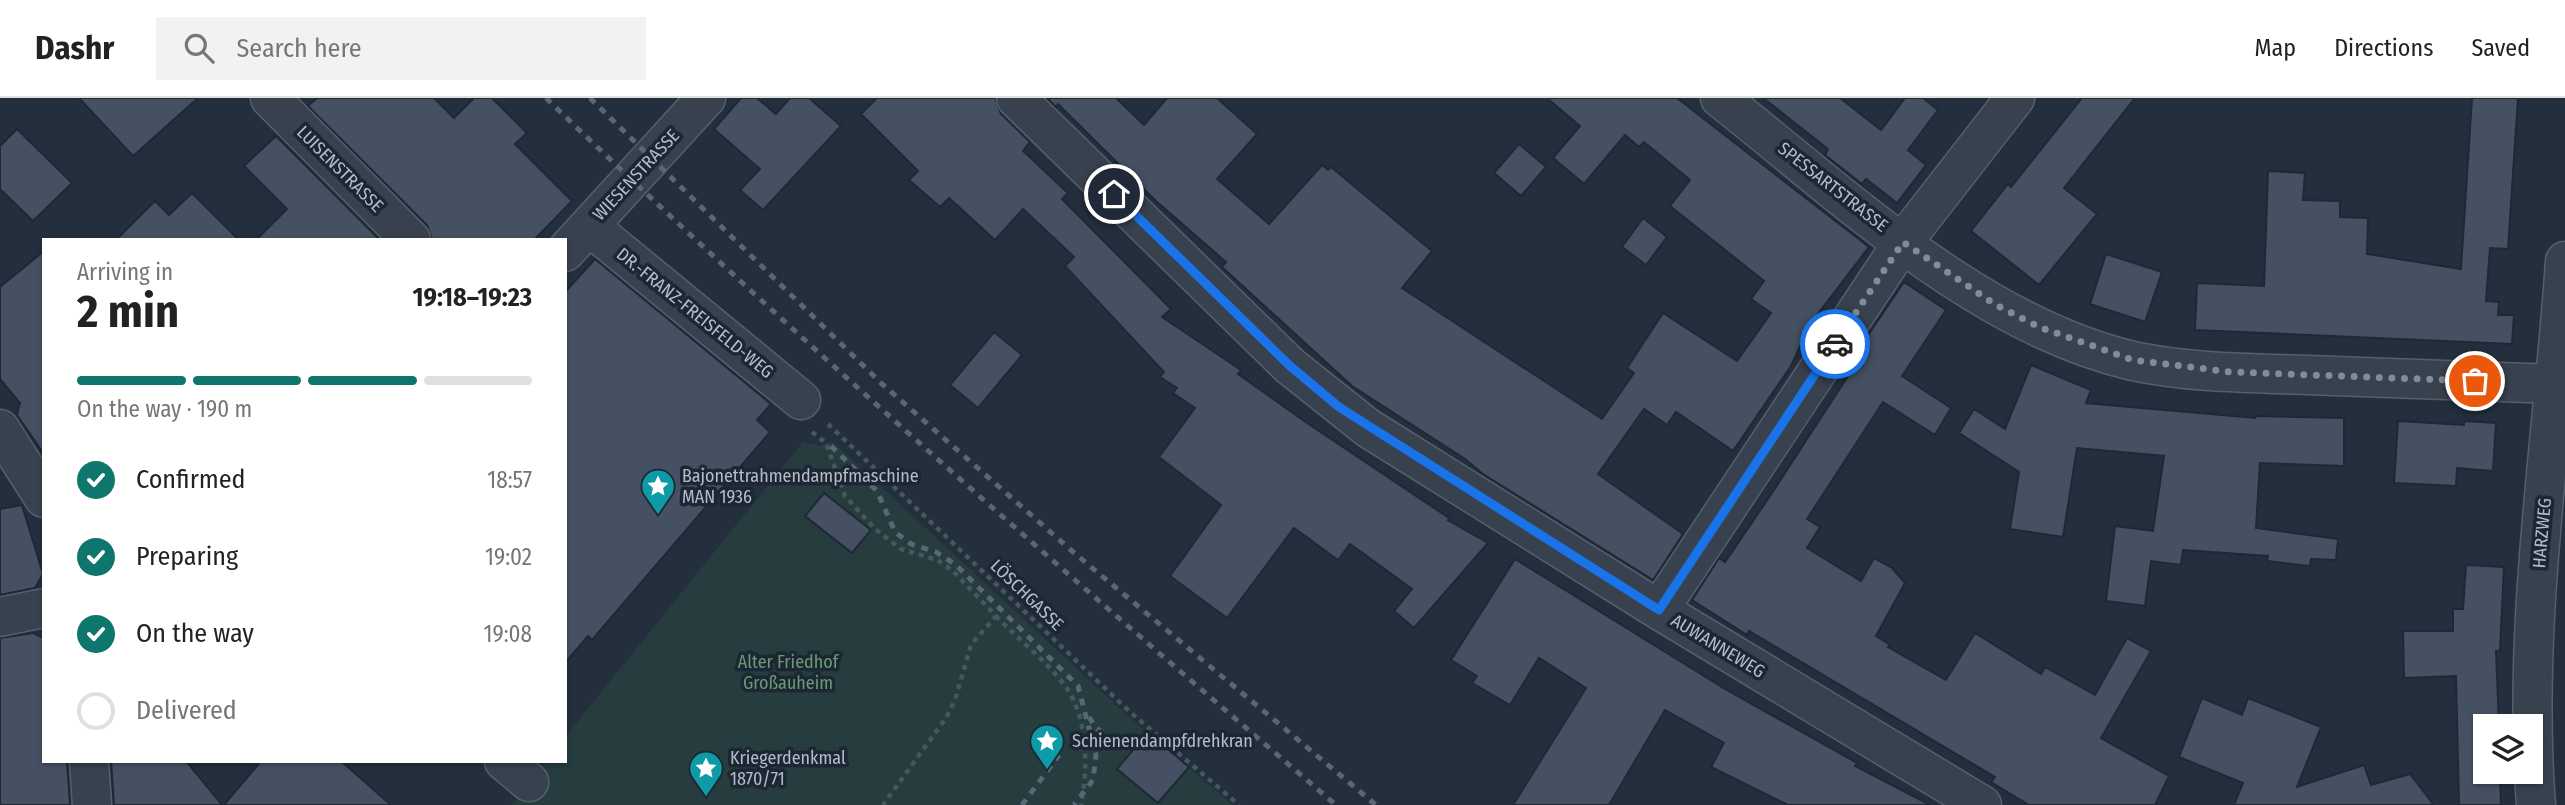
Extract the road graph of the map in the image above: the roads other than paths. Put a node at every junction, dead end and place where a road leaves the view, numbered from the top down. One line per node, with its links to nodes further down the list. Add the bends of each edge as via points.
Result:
1 (270, 98): 6 (street, LUISENSTRASSE)
2 (706, 98): 7 (street, WIESENSTRASSE)
3 (1016, 98): 15 (street, AUWANNEWEG, via 1331,401)
4 (1720, 98): 8 (street, SPESSARTSTRASSE)
5 (2014, 98): 8 (street)
6 (409, 238)
7 (577, 239): 11 (street, DR.-FRANZ-FREISFELD-WEG)
8 (1903, 242): 10 (street, SPESSARTSTRASSE, via 2007,311 2133,360 2231,372); 15 (street)
9 (2565, 261): 10 (street, HARZWEG)
10 (2559, 395): 20 (street, HARZWEG, via 2535,631)
11 (801, 400)
12 (0, 429): 13 (street)
13 (42, 495)
14 (42, 608): 16 (street)
15 (1659, 610): 19 (street, AUWANNEWEG)
16 (0, 617)
17 (89, 763): 18 (street)
18 (92, 805)
19 (1982, 805)
20 (2536, 805)

